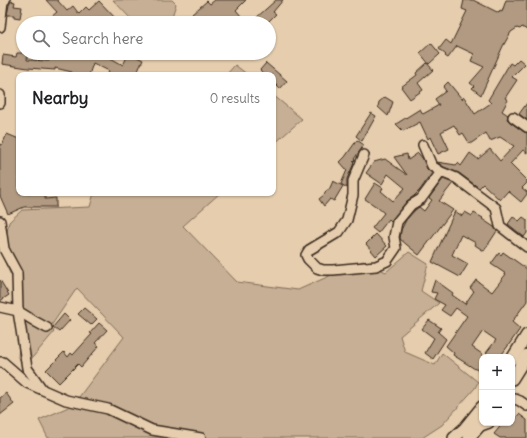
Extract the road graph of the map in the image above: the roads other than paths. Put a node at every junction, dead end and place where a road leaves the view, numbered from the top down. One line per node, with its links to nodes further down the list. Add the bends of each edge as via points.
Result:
1 (2, 1): 2 (street)
2 (0, 27)
3 (0, 95): 4 (street)
4 (0, 103)
5 (513, 117): 6 (street)
6 (527, 127)
7 (423, 145): 9 (street, via 432,166)
8 (364, 155): 9 (street, via 353,181 353,195 346,220 339,232 309,250 306,255 317,268 333,270 376,266 388,261 396,248 394,237 397,222 411,205 421,198)
9 (441, 172): 11 (street, via 456,178 496,208 500,226)
10 (0, 222): 13 (street, via 4,249 18,273)
11 (527, 247)
12 (0, 307): 13 (street)
13 (18, 311): 14 (street); 20 (street, via 26,368)
14 (47, 328)
15 (527, 334): 16 (main road)
16 (515, 354)
17 (527, 355): 19 (main road)
18 (0, 362): 20 (street, via 27,383)
19 (515, 374)
20 (43, 391): 25 (street, via 66,400 108,409 152,430)
21 (515, 399): 22 (street)
22 (527, 406)
23 (479, 411): 26 (main road, via 466,428)
24 (479, 426): 27 (main road)
25 (201, 438)
26 (454, 438)
27 (469, 438)

